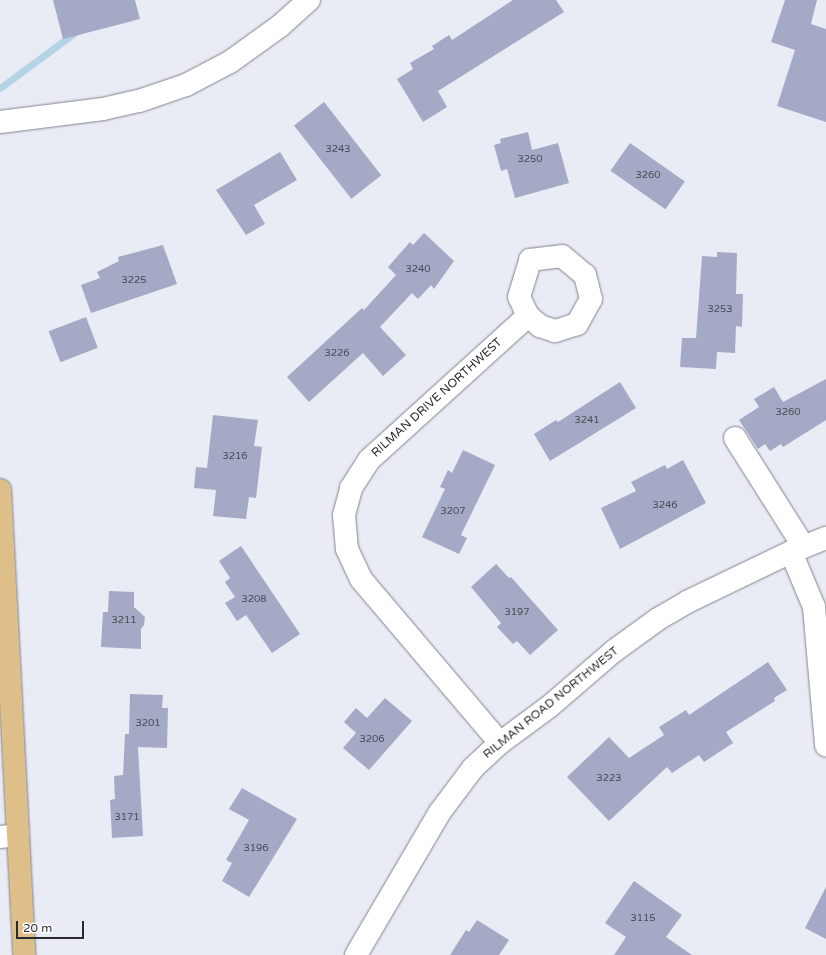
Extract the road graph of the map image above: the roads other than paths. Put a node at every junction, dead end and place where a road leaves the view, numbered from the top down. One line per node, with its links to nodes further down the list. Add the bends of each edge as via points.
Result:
1 (309, 0): 2 (street, via 280,26 230,62 186,85 140,101 103,109)
2 (0, 122)
3 (528, 316): 8 (street, RILMAN DRIVE NORTHWEST, via 369,460 351,488 344,515 347,549 361,579)
4 (735, 438): 7 (street)
5 (0, 490): 10 (main road)
6 (826, 538): 7 (street, RILMAN ROAD NORTHWEST)
7 (797, 549): 8 (street, RILMAN ROAD NORTHWEST, via 687,602 658,619); 9 (street, via 814,607)
8 (500, 743): 12 (street, RILMAN ROAD NORTHWEST, via 473,768 440,812)
9 (826, 745)
10 (9, 836): 11 (main road)
11 (24, 955)
12 (356, 955)

